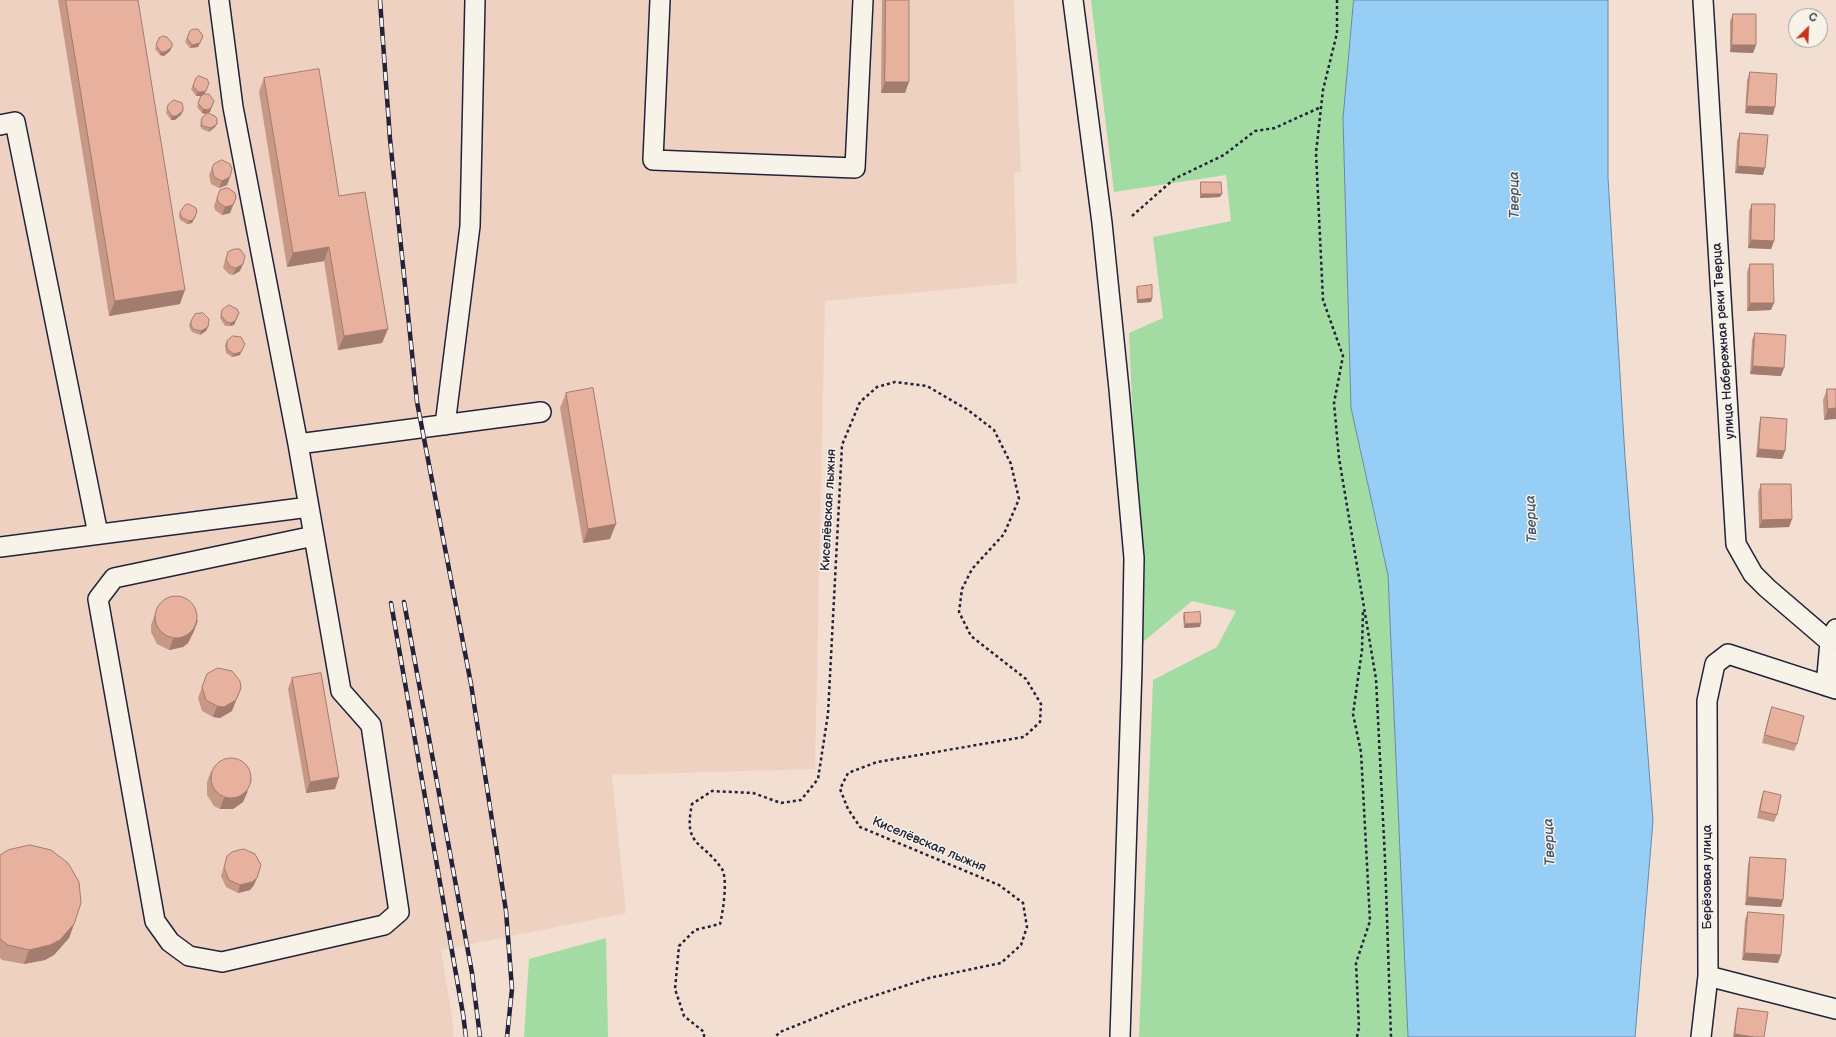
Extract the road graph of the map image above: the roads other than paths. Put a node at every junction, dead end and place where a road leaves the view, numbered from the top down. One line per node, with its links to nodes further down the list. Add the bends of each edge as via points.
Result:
1 (219, 0): 10 (street, via 233,107)
2 (474, 0): 9 (street, via 470,226)
3 (660, 0): 4 (street, via 653,160 855,168)
4 (863, 0)
5 (1073, 0): 19 (street, via 1102,223 1134,558)
6 (1703, 0): 15 (street, улица Набережная реки Тверца, via 1736,544 1753,574 1767,588)
7 (0, 125): 12 (street, via 15,122)
8 (541, 412): 9 (street)
9 (445, 425): 10 (street)
10 (298, 444): 11 (street)
11 (309, 507): 12 (street); 13 (street)
12 (98, 534): 14 (street)
13 (314, 536): 13 (street, via 341,691 371,725 399,912 384,925 222,962 189,956 170,942 155,922 98,599 114,578)
14 (0, 546)
15 (1833, 636): 16 (street)
16 (1831, 688): 17 (street, Берёзовая улица, via 1728,654 1715,664 1707,702)
17 (1708, 976): 18 (street); 20 (street)
18 (1836, 1009)
19 (1120, 1037)
20 (1701, 1037)

